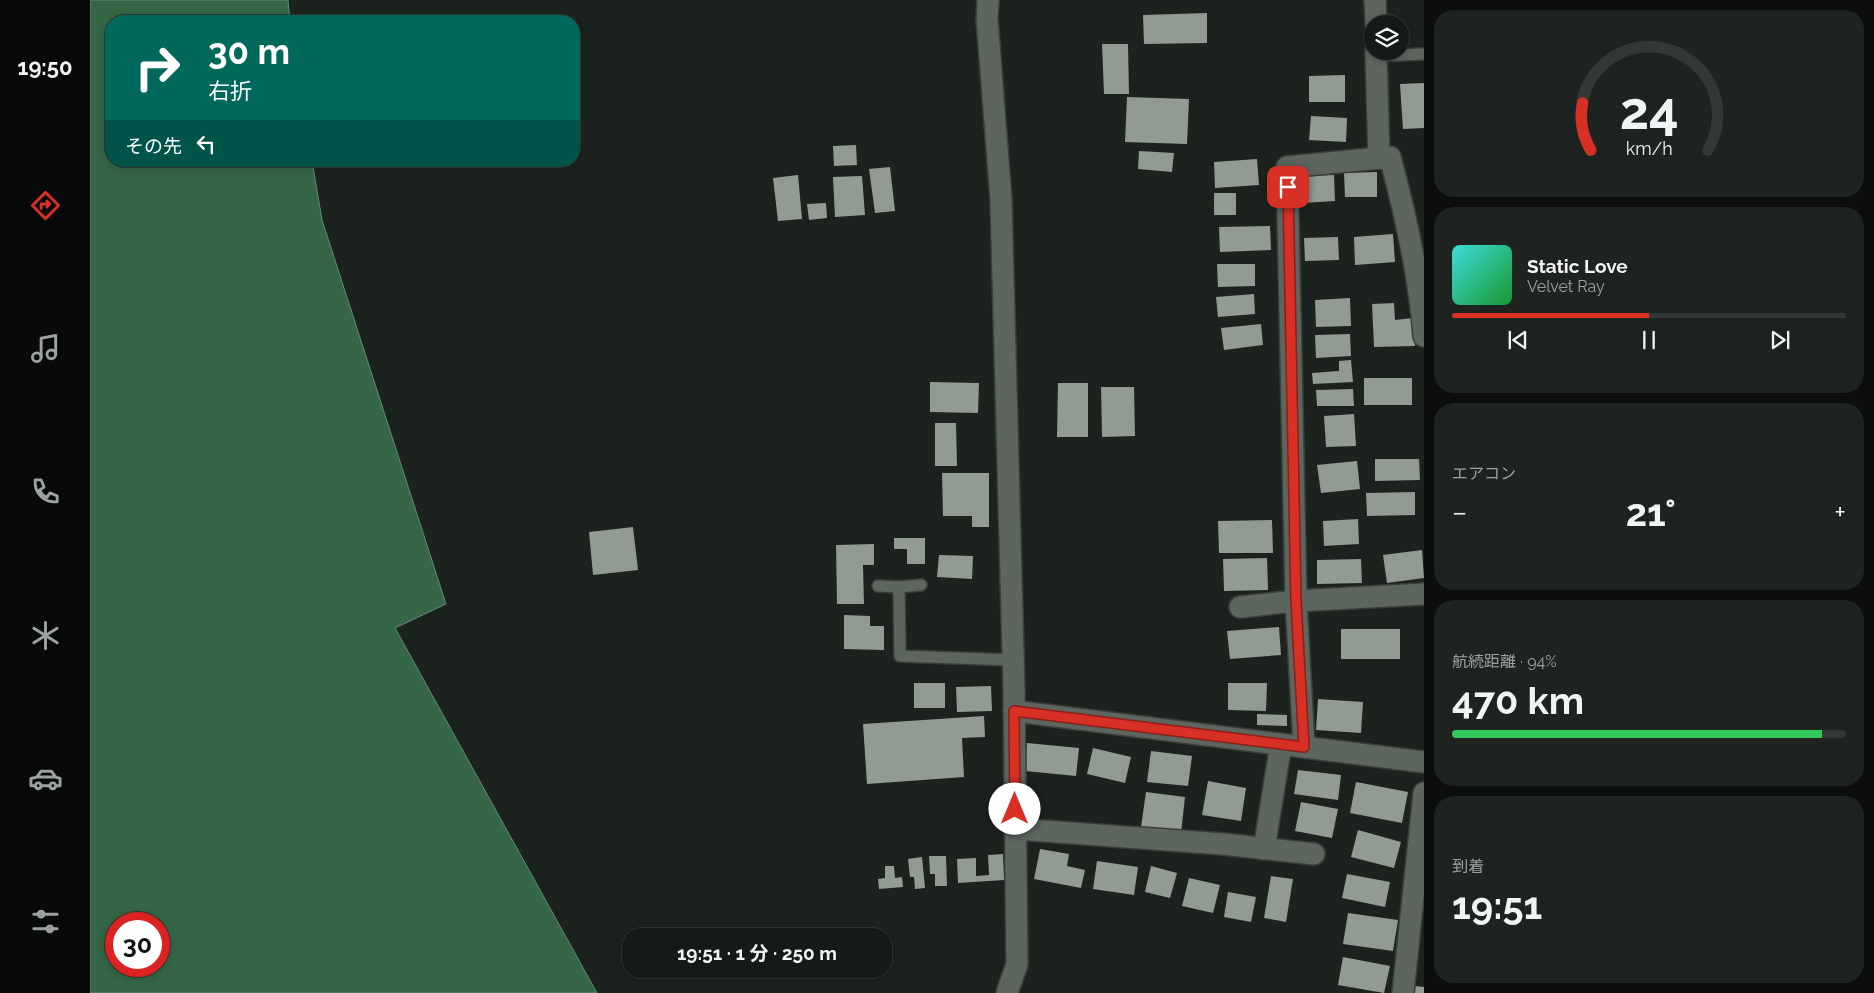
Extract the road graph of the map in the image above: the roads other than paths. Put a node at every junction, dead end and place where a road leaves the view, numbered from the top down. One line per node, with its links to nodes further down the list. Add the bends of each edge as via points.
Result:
1 (988, 0): 16 (street, via 1001,200)
2 (1375, 0): 3 (street)
3 (1376, 15)
4 (1409, 54): 5 (lane)
5 (1424, 54)
6 (1376, 60): 7 (street)
7 (1379, 158): 8 (street, via 1390,157); 14 (street, via 1288,167)
8 (1417, 244): 9 (street)
9 (1424, 336)
10 (921, 585): 12 (lane)
11 (878, 586): 12 (lane)
12 (899, 587): 16 (lane, via 900,656)
13 (1424, 594): 14 (street)
14 (1296, 601): 15 (street); 19 (street)
15 (1240, 607)
16 (1014, 660): 17 (street)
17 (1014, 711): 18 (street); 23 (street)
18 (1281, 744): 19 (street); 24 (street)
19 (1304, 747): 20 (street)
20 (1424, 762)
21 (1424, 793): 22 (street)
22 (1422, 825): 27 (street)
23 (1016, 829): 24 (street); 26 (street, via 1017,964)
24 (1264, 849): 25 (street)
25 (1314, 854)
26 (1007, 993)
27 (1403, 993)

